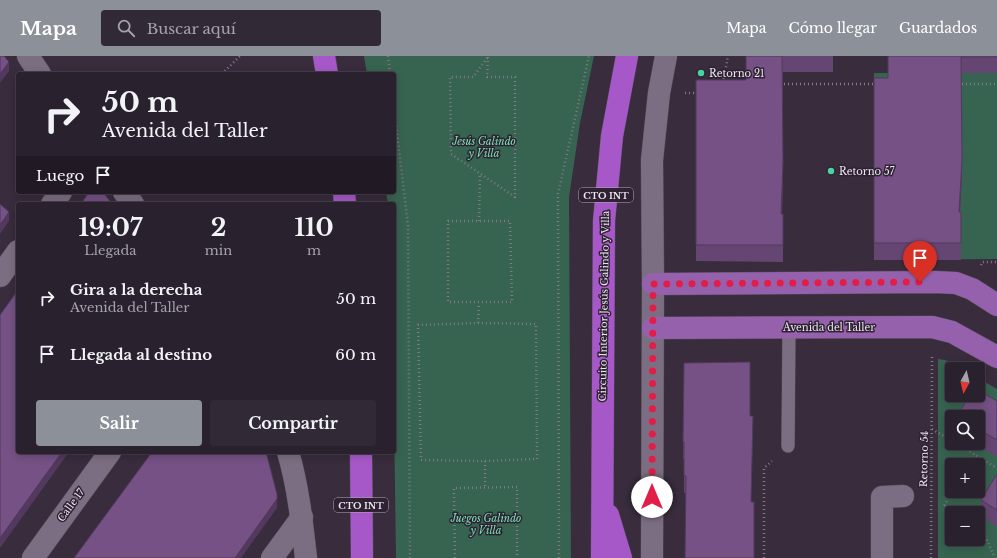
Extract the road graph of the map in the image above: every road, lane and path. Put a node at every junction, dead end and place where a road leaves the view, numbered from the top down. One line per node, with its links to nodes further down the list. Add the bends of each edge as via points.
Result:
1 (28, 56): 9 (main road)
2 (240, 56): 10 (path)
3 (324, 56): 11 (highway)
4 (388, 56): 12 (path)
5 (589, 56): 60 (path, via 558,194)
6 (627, 56): 47 (highway, Circuito Interior Jesús Galindo y Villa / CTO INT, via 612,136 604,221)
7 (666, 56): 18 (main road)
8 (728, 56): 17 (path)
9 (39, 72)
10 (224, 72)
11 (327, 72)
12 (390, 72)
13 (778, 84): 14 (path)
14 (883, 84)
15 (951, 84): 16 (path)
16 (997, 84)
17 (722, 88)
18 (659, 93): 19 (path); 27 (main road, via 652,160)
19 (706, 93)
20 (396, 123): 57 (path, via 408,226)
21 (480, 174): 21 (path, via 515,197 515,77 487,77 488,57 473,77 450,77 451,154); 24 (path)
22 (126, 194): 23 (main road)
23 (132, 202)
24 (479, 221): 28 (path, via 448,221 448,302); 28 (path, via 510,221 512,302)
25 (16, 254): 26 (main road)
26 (0, 276)
27 (653, 284): 29 (main road, via 956,283 972,289); 32 (main road)
28 (479, 302): 30 (path)
29 (997, 305)
30 (478, 323): 44 (path, via 536,324 537,459); 44 (path, via 418,325 421,460)
31 (789, 327): 32 (main road, Avenida del Taller); 33 (main road, Avenida del Taller, via 932,327 952,332); 37 (lane)
32 (653, 328): 63 (main road)
33 (997, 357)
34 (932, 361): 35 (path, Retorno 54)
35 (932, 429): 36 (path); 66 (path, Retorno 54)
36 (945, 437)
37 (788, 446): 64 (path, via 764,468)
38 (967, 450): 42 (path)
39 (109, 454): 53 (main road, Calle 17)
40 (289, 454): 51 (main road)
41 (361, 454): 56 (highway, CTO INT)
42 (974, 454): 43 (path); 45 (path)
43 (972, 458)
44 (485, 462): 46 (path)
45 (997, 468)
46 (485, 487): 58 (path, via 454,488); 59 (path, via 517,487)
47 (601, 495): 61 (highway, Circuito Interior Jesús Galindo y Villa / CTO INT); 62 (highway)
48 (903, 496): 65 (main road, via 882,497)
49 (949, 498): 50 (path)
50 (945, 507)
51 (302, 517): 54 (main road); 55 (main road)
52 (985, 536): 67 (path)
53 (33, 558)
54 (272, 558)
55 (306, 558)
56 (362, 558)
57 (410, 558)
58 (455, 558)
59 (517, 558)
60 (560, 558)
61 (602, 558)
62 (621, 558)
63 (652, 558)
64 (764, 558)
65 (882, 558)
66 (931, 558)
67 (995, 558)

